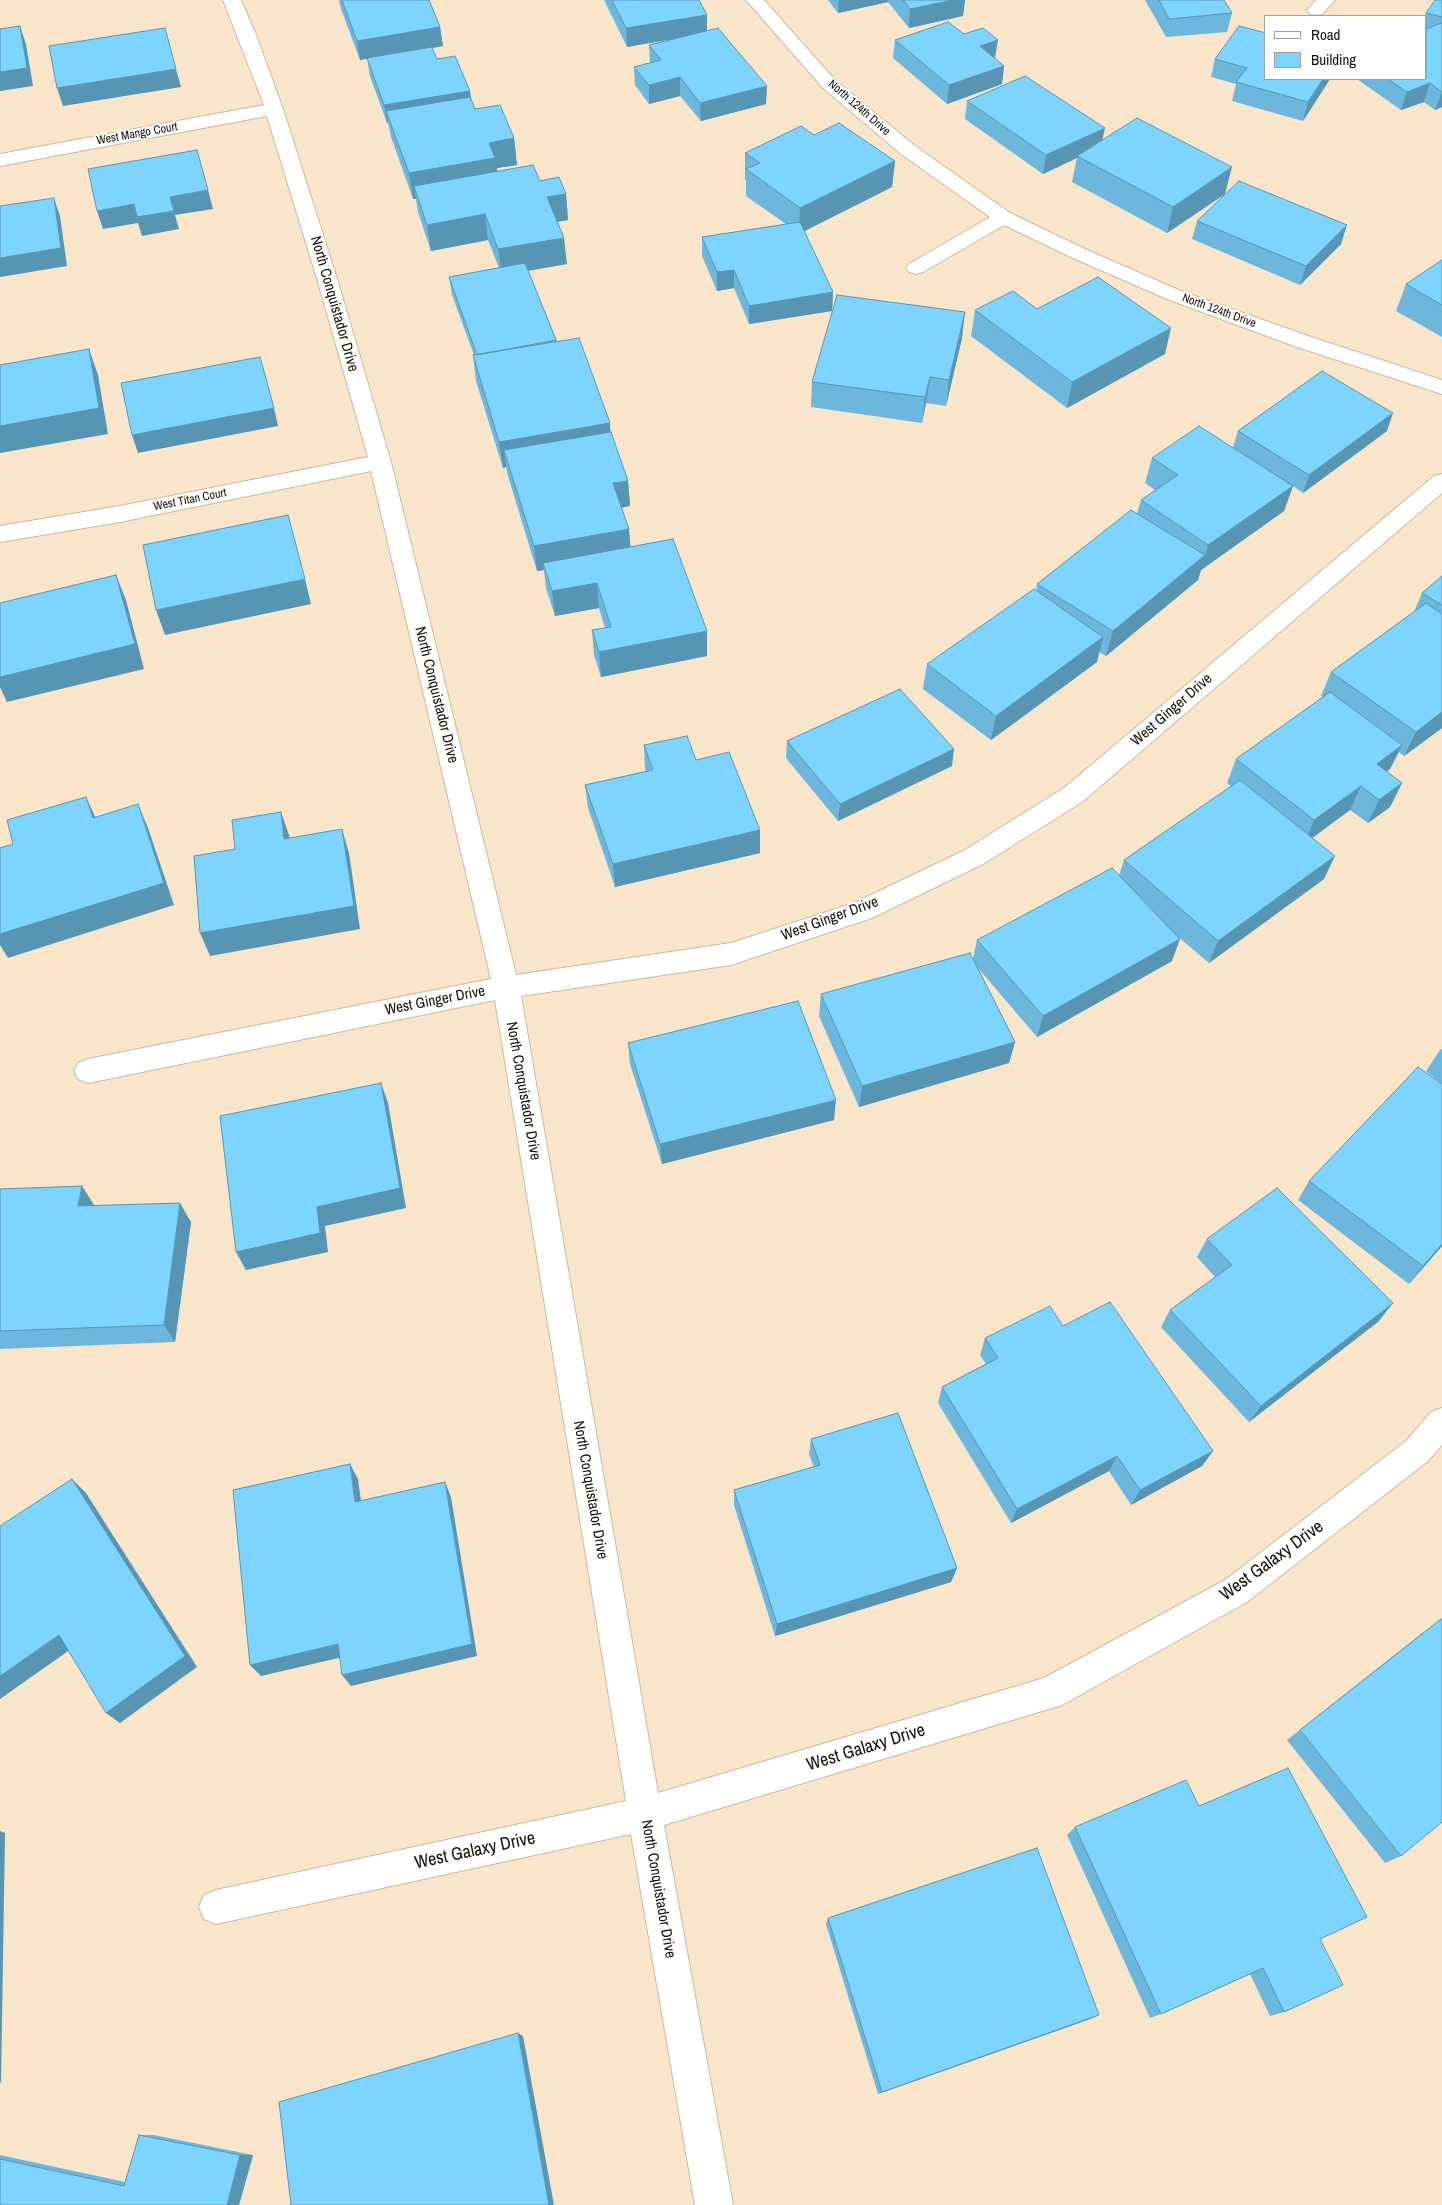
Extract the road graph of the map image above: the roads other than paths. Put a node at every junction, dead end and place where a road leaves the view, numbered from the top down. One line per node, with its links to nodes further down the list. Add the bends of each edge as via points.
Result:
1 (232, 0): 3 (street, North Conquistador Drive)
2 (755, 0): 5 (street, North 124th Drive, via 829,84 908,150)
3 (274, 109): 4 (street, West Mango Court); 8 (street, North Conquistador Drive)
4 (0, 160)
5 (1003, 217): 6 (street); 7 (street, North 124th Drive, via 1174,295)
6 (916, 268)
7 (1442, 387)
8 (380, 462): 10 (street, West Titan Court, via 120,514); 11 (street, North Conquistador Drive)
9 (1442, 481): 11 (street, West Ginger Drive, via 1074,795 974,857 862,910 731,954)
10 (0, 534)
11 (506, 987): 12 (street, West Ginger Drive); 14 (street, North Conquistador Drive)
12 (88, 1071)
13 (1442, 1422): 14 (street, West Galaxy Drive, via 1417,1451 1236,1591 1050,1693)
14 (644, 1814): 15 (street, West Galaxy Drive); 16 (street, North Conquistador Drive)
15 (216, 1907)
16 (714, 2205)

